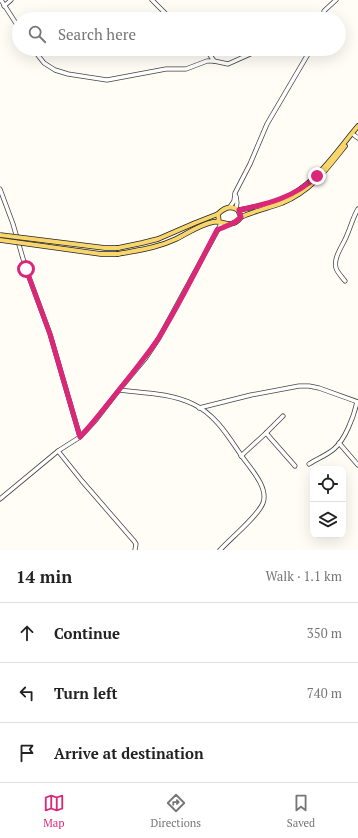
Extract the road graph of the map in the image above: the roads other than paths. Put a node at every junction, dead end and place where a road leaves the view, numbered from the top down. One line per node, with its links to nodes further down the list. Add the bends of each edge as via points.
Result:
1 (1, 0): 5 (street)
2 (11, 0): 5 (street)
3 (152, 0): 6 (street)
4 (336, 0): 7 (street)
5 (4, 6): 8 (street)
6 (164, 12)
7 (324, 12)
8 (12, 18)
9 (38, 56): 13 (street, via 55,70 107,80 186,69)
10 (211, 56): 13 (street)
11 (246, 56): 13 (street, via 228,64)
12 (307, 56): 18 (street, via 267,124)
13 (214, 61)
14 (358, 126): 20 (main road, via 317,176 303,188 269,204)
15 (358, 130): 16 (main road)
16 (356, 137): 23 (main road, via 306,190 282,203)
17 (0, 189): 36 (street, via 50,334)
18 (235, 193): 19 (street); 20 (street)
19 (230, 207): 20 (main road); 22 (main road)
20 (237, 209): 23 (main road)
21 (358, 209): 29 (street, via 336,263 336,268)
22 (218, 214): 24 (main road); 27 (main road, bridge, via 158,239 118,248)
23 (241, 217): 25 (main road)
24 (220, 223): 25 (main road); 26 (street); 28 (main road, bridge, via 211,222 200,226 149,249 118,254 101,254)
25 (230, 224): 26 (street)
26 (217, 230): 30 (street, via 159,338 145,359)
27 (0, 235)
28 (0, 240)
29 (345, 281)
30 (118, 390): 32 (street, via 166,395); 36 (street)
31 (357, 402): 32 (street, via 319,388 299,386); 34 (street)
32 (199, 408): 39 (street, via 224,431)
33 (283, 416): 35 (street)
34 (356, 416): 37 (street)
35 (266, 433): 39 (street); 42 (street)
36 (80, 437): 38 (street)
37 (339, 443): 40 (street, via 334,449); 41 (street)
38 (58, 452): 43 (street); 44 (street, via 134,541)
39 (241, 456): 45 (street, via 258,478 264,497 260,508)
40 (309, 464)
41 (358, 465)
42 (294, 466)
43 (1, 497)
44 (135, 550)
45 (220, 550)

